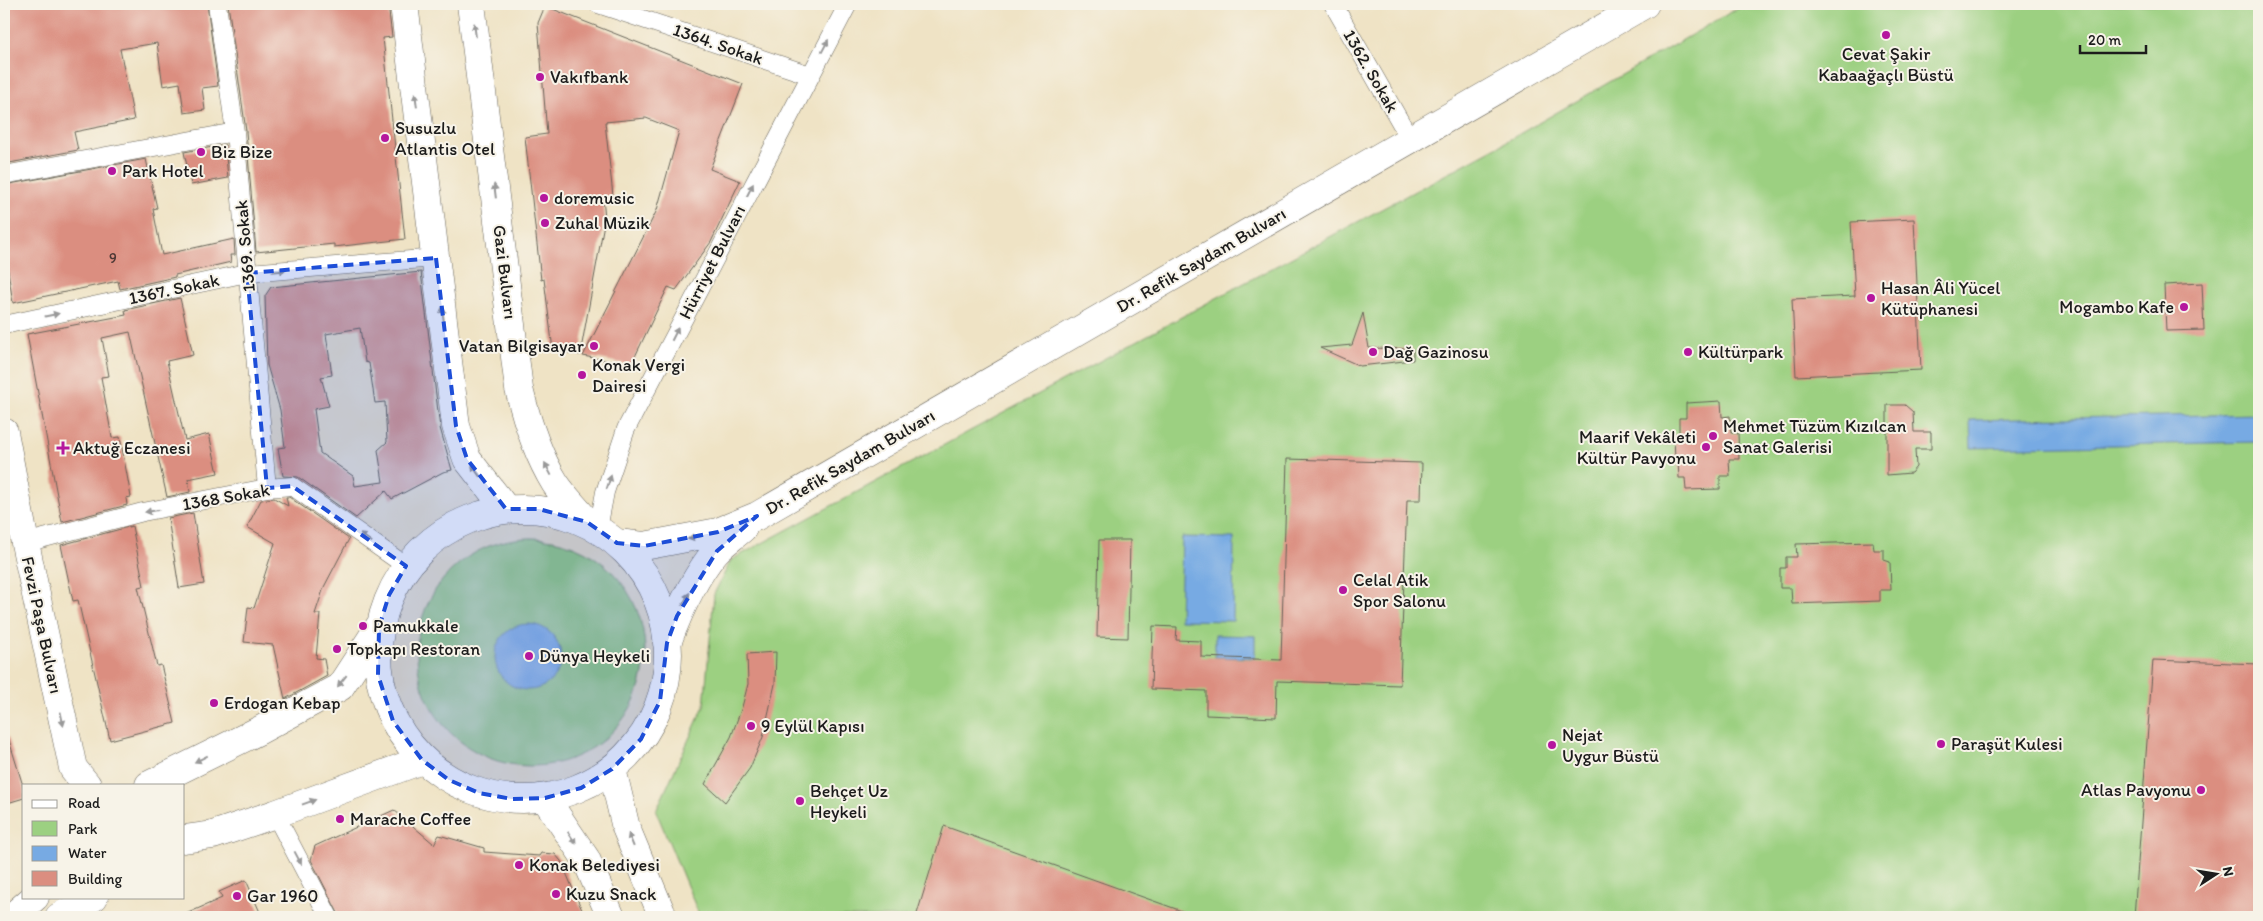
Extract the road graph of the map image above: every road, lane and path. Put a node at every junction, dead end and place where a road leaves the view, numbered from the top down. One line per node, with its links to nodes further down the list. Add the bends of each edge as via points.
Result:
1 (217, 4): 9 (street, 1369. Sokak)
2 (404, 4): 12 (main road, one-way to 2)
3 (471, 4): 20 (main road, Gazi Bulvarı, one-way to 3, via 556,484 527,422 519,389)
4 (598, 4): 8 (street, 1364. Sokak)
5 (848, 4): 8 (street, Hürriyet Bulvarı, one-way to 5)
6 (1332, 4): 10 (street, 1362. Sokak)
7 (1645, 4): 10 (main road, Dr. Refik Saydam Bulvarı)
8 (810, 75): 20 (street, Hürriyet Bulvarı, one-way to 8, via 605,492 626,429)
9 (235, 132): 11 (street); 13 (street, 1369. Sokak)
10 (1410, 139): 19 (main road, Dr. Refik Saydam Bulvarı)
11 (4, 175)
12 (436, 258): 13 (street, 1367. Sokak, one-way to 12); 18 (main road, one-way to 12, via 467,459 456,426)
13 (247, 273): 14 (street, 1367. Sokak, one-way to 13); 17 (street, 1369. Sokak)
14 (4, 325)
15 (4, 432): 16 (main road, Fevzi Paşa Bulvarı)
16 (7, 467): 21 (main road, Fevzi Paşa Bulvarı)
17 (268, 488): 21 (street, 1368 Sokak, one-way to 21, via 143,512); 22 (street, 1368 Sokak, one-way to 17, via 292,486)
18 (506, 509): 20 (main road, via 539,509); 22 (main road, via 459,523 434,538)
19 (757, 516): 20 (main road, one-way to 20, via 718,532 644,546); 24 (main road, one-way to 19, via 677,616 717,551)
20 (600, 532): 24 (main road, Gazi Bulvarı, via 637,564 652,588 662,615)
21 (25, 543): 27 (main road, Fevzi Paşa Bulvarı, one-way to 27)
22 (406, 566): 23 (main road, via 389,595)
23 (380, 627): 25 (main road, via 378,675 393,721); 28 (main road, one-way to 28, via 340,687)
24 (667, 644): 26 (main road, via 666,673 660,701 641,738)
25 (422, 760): 29 (main road, via 449,780 479,793 512,799); 30 (main road, one-way to 25)
26 (612, 769): 29 (main road, via 581,788); 40 (main road, one-way to 26, via 626,828)
27 (74, 779)
28 (151, 784)
29 (545, 798): 39 (main road, one-way to 39, via 586,859)
30 (276, 814): 31 (main road); 38 (street, one-way to 38)
31 (213, 835): 32 (main road); 33 (main road)
32 (185, 839)
33 (185, 851)
34 (92, 898): 37 (main road)
35 (4, 912): 36 (street)
36 (6, 917)
37 (59, 917)
38 (329, 917)
39 (611, 917)
40 (663, 917)

